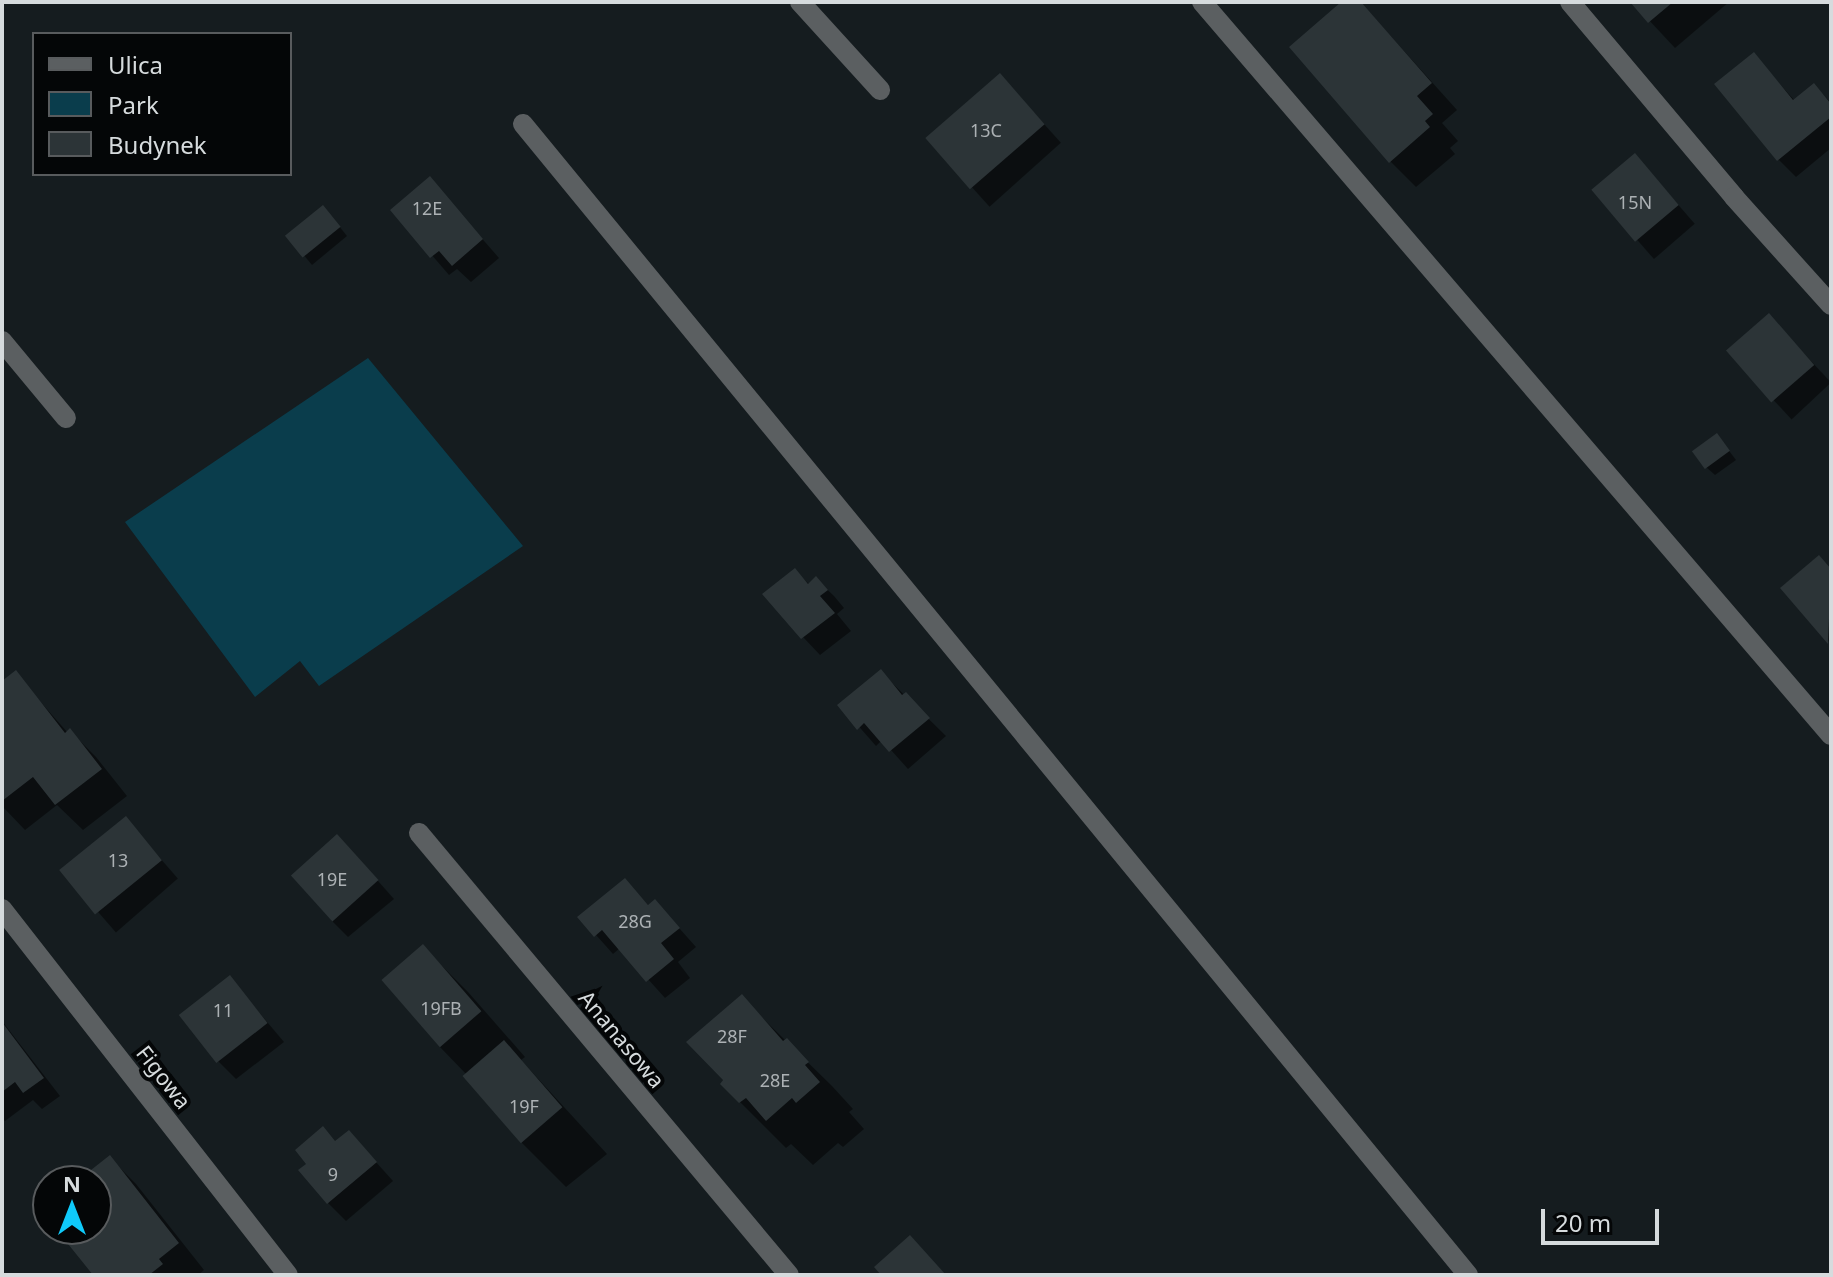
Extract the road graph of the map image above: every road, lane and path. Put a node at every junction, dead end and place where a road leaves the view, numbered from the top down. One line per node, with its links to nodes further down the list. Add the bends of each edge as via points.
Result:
1 (800, 2): 4 (street)
2 (1202, 2): 9 (street)
3 (1570, 2): 6 (street)
4 (880, 90)
5 (523, 124): 14 (street)
6 (1831, 305)
7 (2, 341): 8 (street)
8 (66, 418)
9 (1831, 735)
10 (419, 833): 13 (street, Ananasowa)
11 (4, 916): 12 (street, Figowa)
12 (288, 1275)
13 (789, 1275)
14 (1468, 1275)

